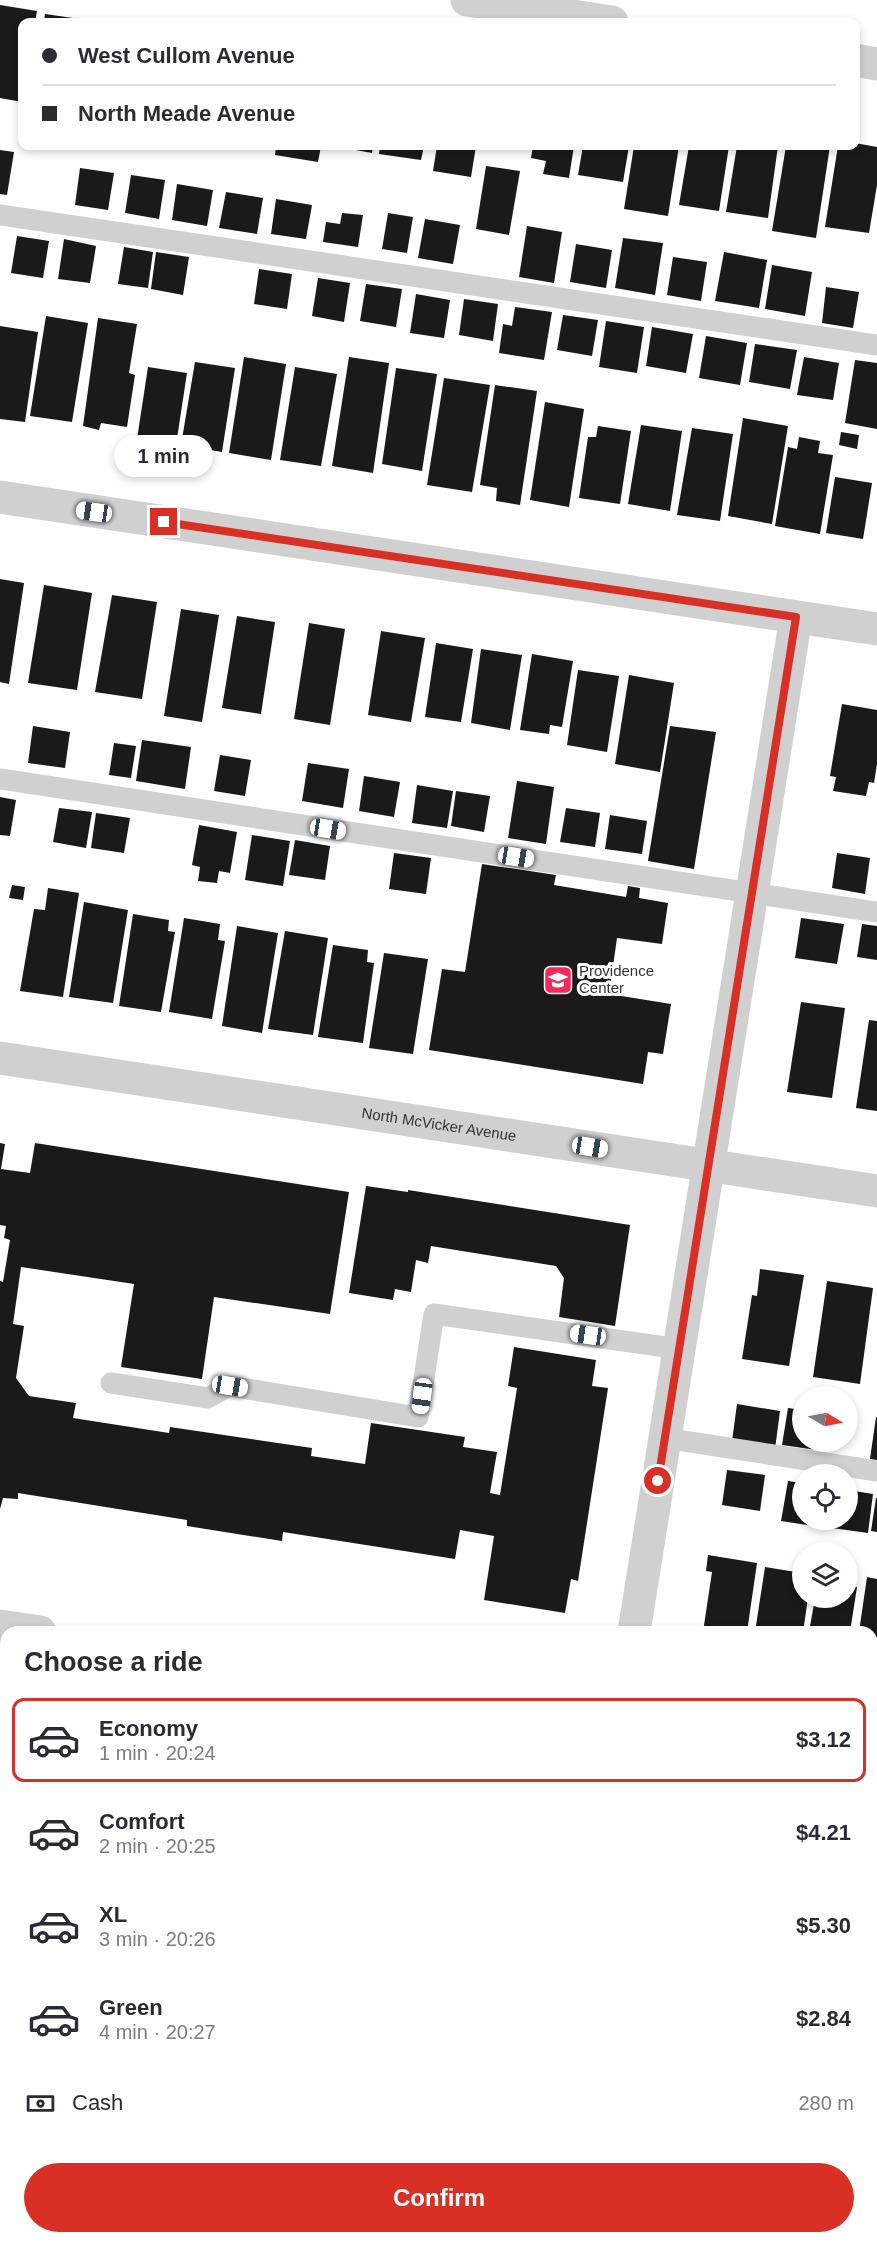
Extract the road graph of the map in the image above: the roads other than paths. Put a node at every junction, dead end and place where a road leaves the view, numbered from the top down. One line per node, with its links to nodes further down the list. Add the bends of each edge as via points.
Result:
1 (467, 0): 2 (street)
2 (586, 18)
3 (860, 61): 4 (street)
4 (877, 64)
5 (0, 215): 6 (lane)
6 (877, 345)
7 (0, 497): 8 (street)
8 (796, 617): 9 (street); 11 (street)
9 (877, 629)
10 (0, 779): 11 (lane)
11 (752, 893): 12 (lane); 14 (street)
12 (877, 912)
13 (0, 1058): 14 (street, North McVicker Avenue)
14 (708, 1165): 15 (street, North McVicker Avenue); 16 (street)
15 (877, 1191)
16 (680, 1349): 17 (lane, via 434,1314 418,1417 230,1386 207,1398); 18 (street)
17 (111, 1383)
18 (665, 1438): 19 (lane); 20 (street)
19 (877, 1471)
20 (635, 1626)

